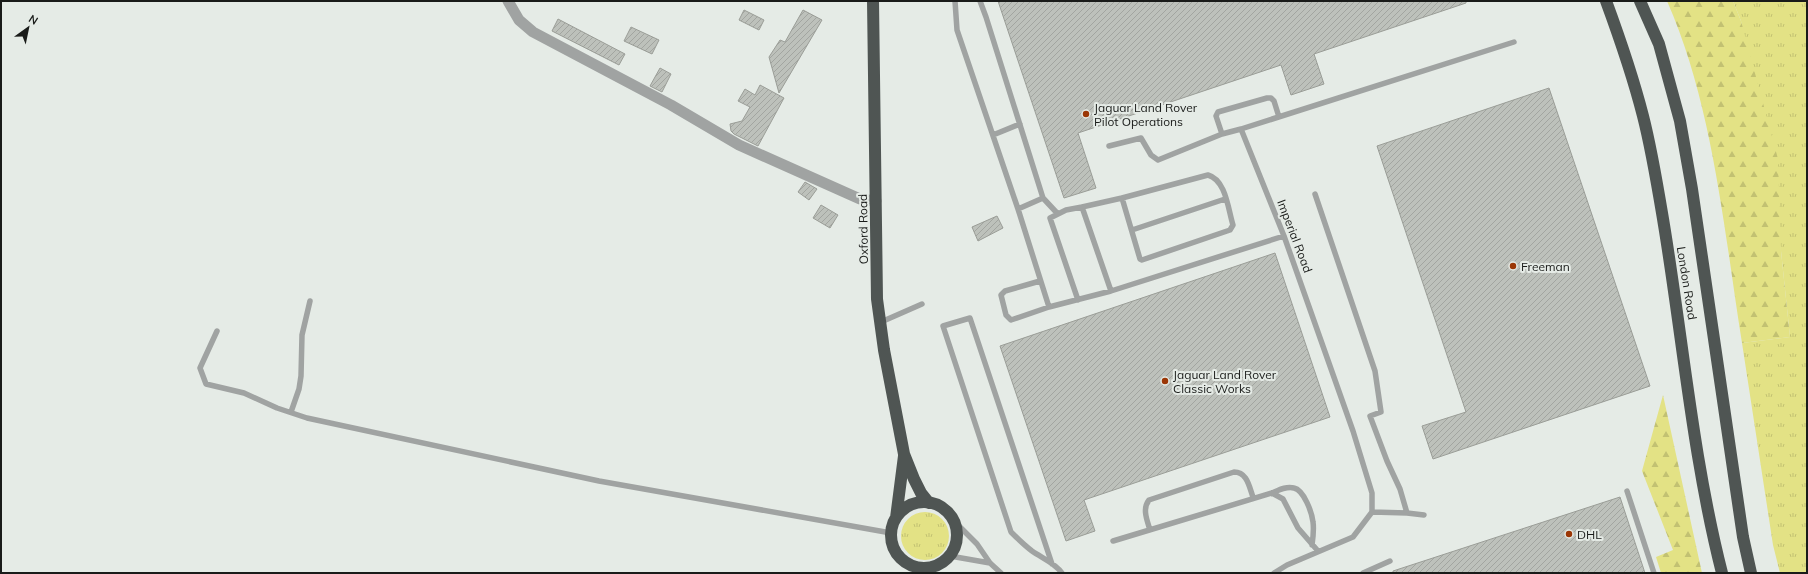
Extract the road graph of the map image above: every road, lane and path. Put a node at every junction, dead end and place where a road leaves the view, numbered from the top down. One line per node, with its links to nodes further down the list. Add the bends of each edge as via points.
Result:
1 (508, 1): 18 (street, via 519,20 533,32 671,105 739,145 860,199)
2 (874, 1): 18 (highway, Oxford Road)
3 (955, 1): 12 (lane, via 957,30)
4 (980, 1): 9 (lane)
5 (1606, 1): 60 (highway, London Road, via 1643,117 1658,188 1698,458)
6 (1640, 1): 61 (highway, London Road, via 1659,44 1680,121 1742,530)
7 (1514, 42): 8 (lane)
8 (1279, 117): 10 (lane); 11 (lane, via 1272,98 1218,112 1216,116)
9 (1020, 124): 12 (lane); 15 (lane)
10 (1241, 129): 11 (lane); 23 (lane, Imperial Road)
11 (1222, 134): 13 (lane, via 1158,160 1151,155 1141,138)
12 (993, 135): 20 (lane)
13 (1108, 146)
14 (1316, 194): 39 (lane, via 1375,371 1381,412 1370,416 1400,489)
15 (1043, 198): 20 (lane); 21 (lane)
16 (1122, 198): 17 (lane, via 1208,175 1215,177); 19 (lane); 22 (lane)
17 (1225, 199): 22 (lane); 22 (lane, via 1233,226 1230,230 1142,260)
18 (876, 201): 30 (highway, Oxford Road, via 877,300)
19 (1082, 207): 21 (lane); 25 (lane)
20 (1018, 209): 24 (lane)
21 (1057, 213): 26 (lane, via 1050,218)
22 (1132, 230)
23 (1284, 236): 25 (lane); 38 (lane, Imperial Road, via 1353,430 1372,493)
24 (1040, 281): 29 (lane); 29 (lane, via 1005,291 1001,295 1006,315 1011,320)
25 (1111, 291): 26 (lane)
26 (1078, 300): 29 (lane)
27 (310, 301): 32 (lane, via 302,335 300,382)
28 (922, 304): 30 (lane)
29 (1049, 307)
30 (880, 322): 33 (highway, Oxford Road)
31 (217, 331): 32 (lane, via 200,368 206,384 244,393)
32 (291, 412): 44 (lane, via 307,418 599,481)
33 (904, 454): 37 (highway, Oxford Road, via 921,493); 41 (highway, Oxford Road)
34 (1627, 491): 59 (lane)
35 (1272, 493): 36 (lane); 46 (lane, via 1283,499 1298,528); 46 (lane, via 1284,488 1298,489 1314,523)
36 (1253, 497): 43 (lane); 43 (lane, via 1246,479 1242,474 1234,472 1149,500 1145,509)
37 (929, 502): 41 (highway, via 910,505); 42 (highway, via 942,507)
38 (1372, 512): 39 (lane); 47 (lane, via 1353,537)
39 (1407, 513): 40 (lane)
40 (1424, 515)
41 (896, 518): 44 (highway)
42 (955, 522): 49 (highway, via 958,536 954,550); 51 (lane)
43 (1150, 530): 45 (lane)
44 (891, 533): 48 (highway, via 893,546)
45 (1113, 541)
46 (1312, 545): 47 (lane)
47 (1318, 551): 57 (lane)
48 (900, 558): 49 (highway, via 911,566 925,568 932,568); 53 (highway)
49 (947, 559): 51 (lane); 54 (highway)
50 (1390, 561): 58 (lane)
51 (990, 563): 55 (lane)
52 (1052, 564): 52 (lane, via 1011,532 943,326 970,318); 56 (lane)
53 (906, 573)
54 (938, 573)
55 (1001, 573)
56 (1062, 573)
57 (1274, 573)
58 (1364, 573)
59 (1654, 573)
60 (1722, 573)
61 (1751, 573)

